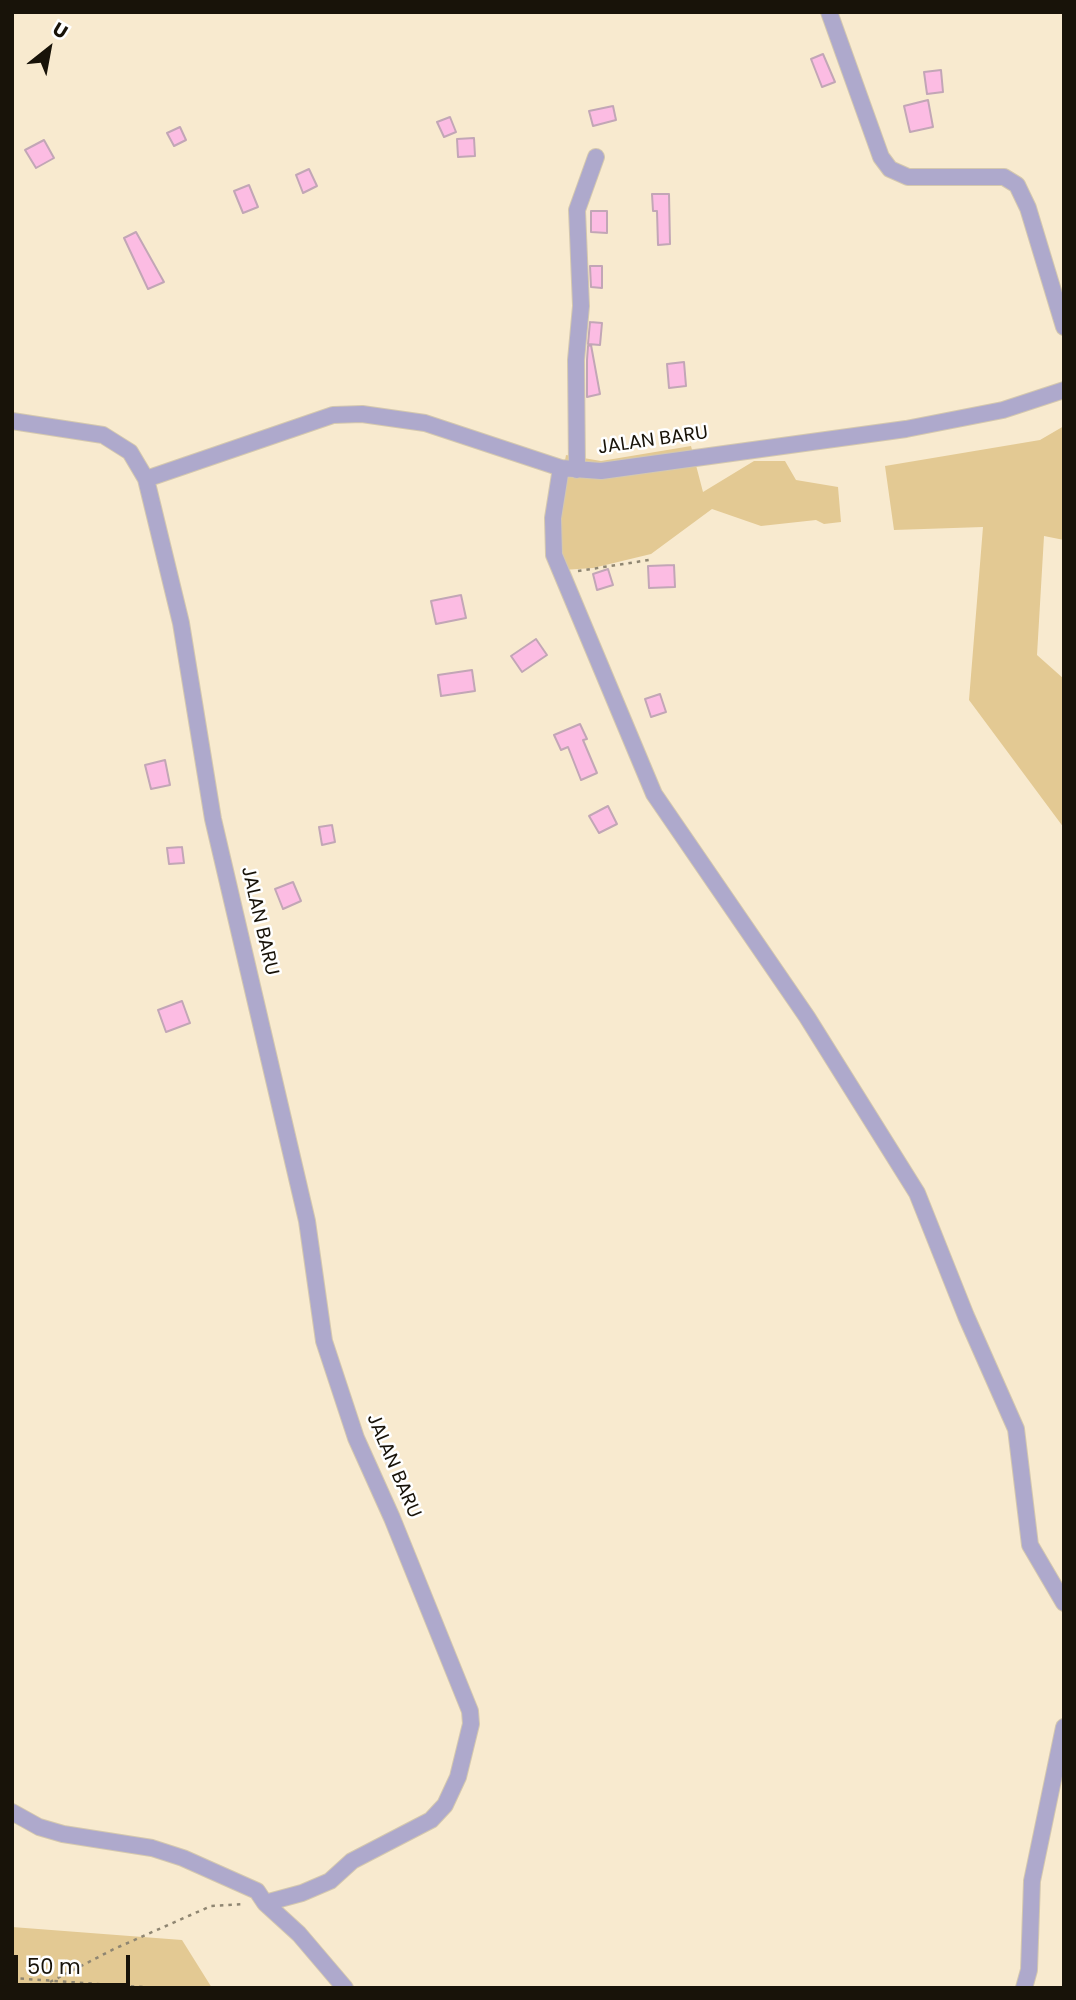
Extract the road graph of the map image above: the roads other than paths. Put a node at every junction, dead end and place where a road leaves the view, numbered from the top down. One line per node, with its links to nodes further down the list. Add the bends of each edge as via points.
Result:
1 (829, 12): 3 (street, via 881,157 890,169 919,178 1004,177 1017,185)
2 (596, 157): 6 (street, via 577,210 581,306)
3 (1064, 327)
4 (1064, 390): 6 (street, JALAN BARU, via 1003,410 906,429 626,470)
5 (12, 421): 7 (street, via 103,435 130,452)
6 (569, 469): 7 (street, JALAN BARU, via 425,423 362,414 333,415 300,424); 8 (street, via 553,518 554,555 654,794 807,1017 918,1193 1016,1429 1030,1545)
7 (146, 479): 11 (street, JALAN BARU, via 181,623 213,819 307,1221 324,1341 356,1438 470,1711 458,1777 445,1805 430,1820 352,1861 330,1881)
8 (1064, 1603)
9 (1064, 1727): 13 (street, via 1032,1881 1029,1970)
10 (12, 1812): 11 (street, via 39,1827 183,1858 257,1891)
11 (265, 1903): 12 (street, via 299,1934)
12 (345, 1988)
13 (1024, 1988)

